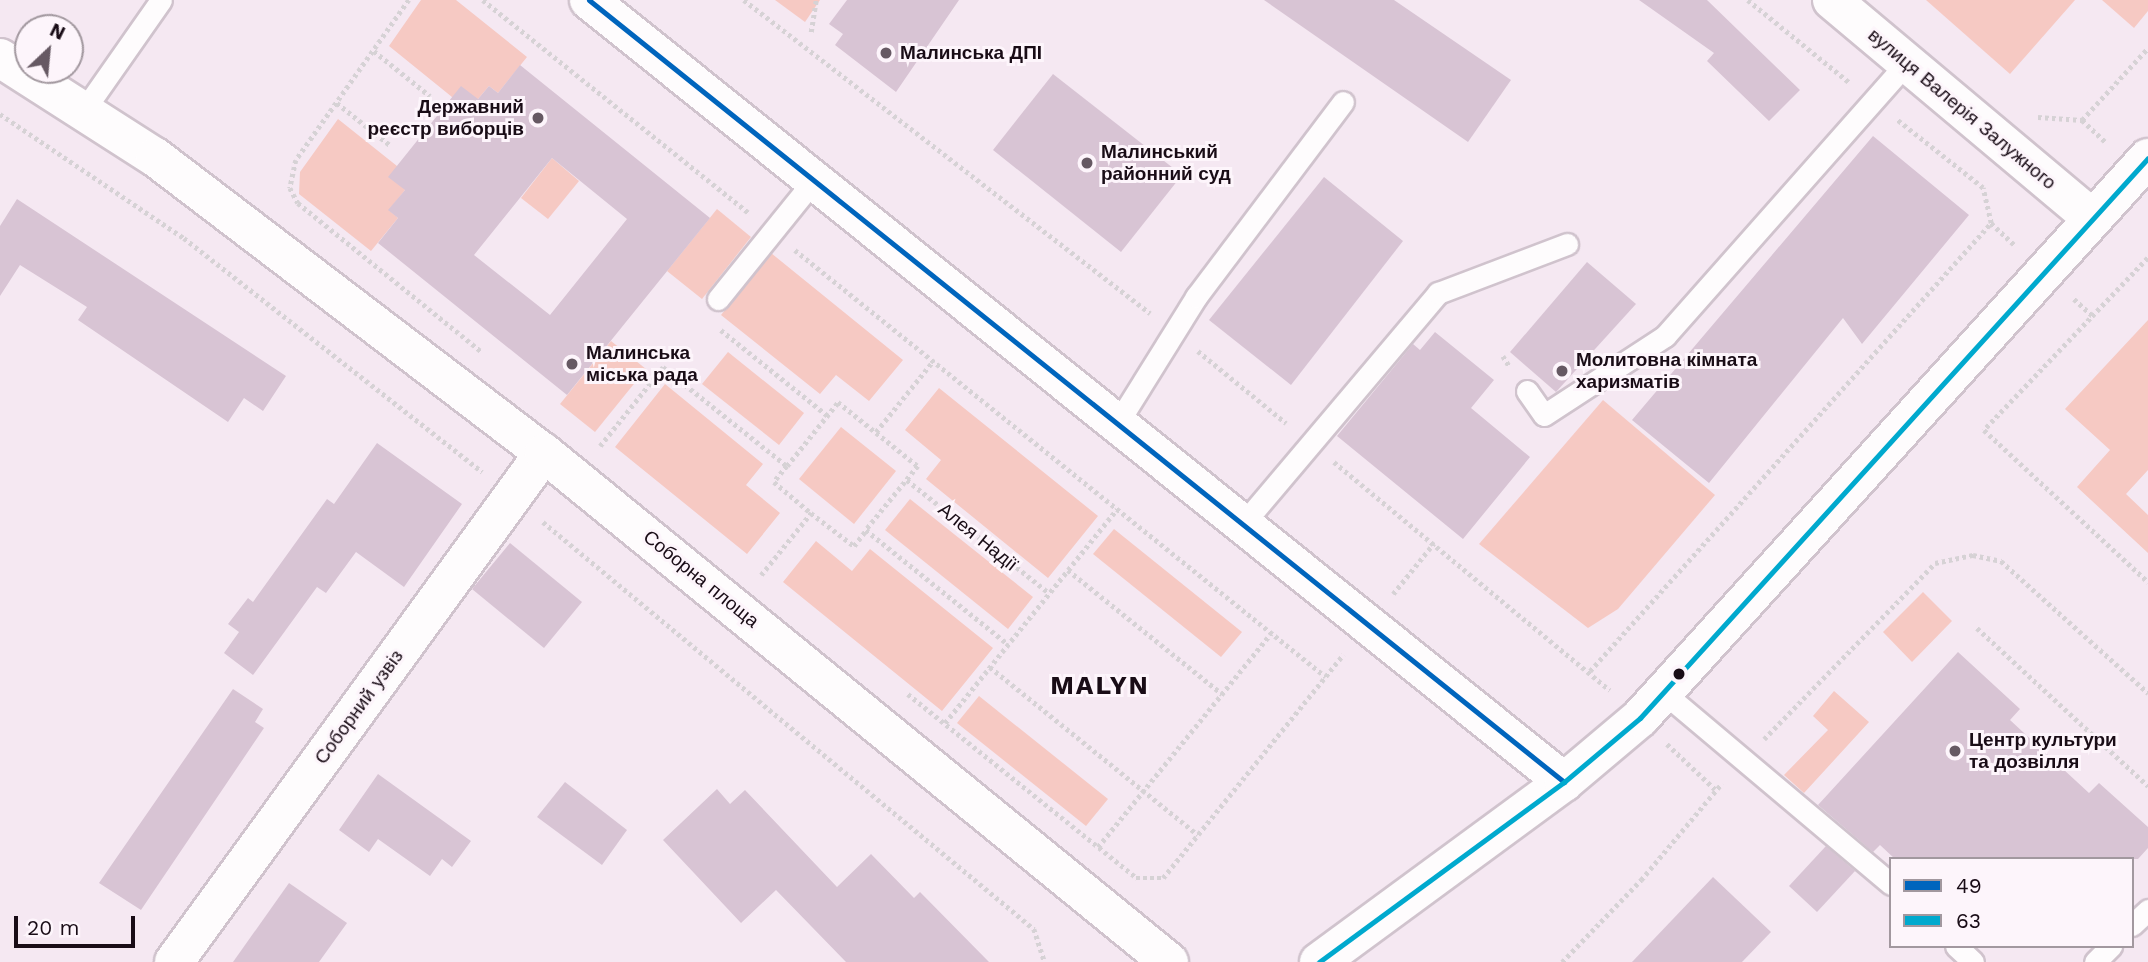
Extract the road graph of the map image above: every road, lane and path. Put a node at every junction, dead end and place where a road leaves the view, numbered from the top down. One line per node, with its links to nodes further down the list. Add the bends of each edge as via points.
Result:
1 (161, 0): 17 (lane)
2 (409, 0): 10 (path)
3 (483, 0): 23 (path)
4 (589, 0): 21 (street)
5 (816, 0): 8 (path)
6 (1748, 0): 14 (path)
7 (1832, 0): 12 (street, вулиця Валерія Залужного)
8 (811, 32)
9 (2148, 48): 18 (path, via 2082,120 2042,120)
10 (373, 51): 13 (path); 16 (path)
11 (0, 58): 17 (street, Соборна площа)
12 (1908, 61): 14 (lane); 22 (street, вулиця Валерія Залужного)
13 (430, 96)
14 (1872, 100): 30 (lane, via 1665,336 1544,415); 52 (path, via 1983,188 1991,223)
15 (1343, 102): 32 (lane, via 1196,298)
16 (337, 103): 19 (path); 28 (path, via 292,169 292,196)
17 (84, 110): 35 (street, Соборна площа, via 224,208)
18 (2032, 112)
19 (390, 145)
20 (2148, 158): 22 (street)
21 (814, 180): 23 (lane); 32 (street)
22 (2092, 218): 56 (street)
23 (772, 232): 26 (lane); 29 (path)
24 (1567, 244): 40 (lane, via 1438,293)
25 (2148, 258): 45 (path, via 1984,430)
26 (718, 299)
27 (714, 324): 31 (path)
28 (492, 359)
29 (933, 361): 33 (path); 38 (path)
30 (1527, 391)
31 (828, 416): 33 (path, via 838,402); 36 (path)
32 (1116, 424): 40 (street)
33 (876, 432): 37 (path, via 918,466)
34 (589, 438): 36 (path, via 600,446 663,367)
35 (544, 453): 66 (street, Соборна площа); 71 (street, Соборний узвіз)
36 (787, 466): 39 (path, via 774,482)
37 (907, 480): 41 (path); 46 (path, Алея Надії)
38 (1117, 509): 43 (path); 49 (path)
39 (811, 513): 41 (path, via 854,546); 44 (path)
40 (1242, 525): 47 (street)
41 (866, 530): 50 (path)
42 (1434, 543): 47 (path)
43 (1068, 570): 46 (path); 55 (path)
44 (761, 575)
45 (2148, 582)
46 (1049, 593): 50 (path)
47 (1367, 625): 53 (path); 59 (street)
48 (1977, 628): 60 (path)
49 (1271, 633): 53 (path); 55 (path)
50 (1008, 645): 51 (path)
51 (990, 667): 57 (path); 62 (path)
52 (1590, 671)
53 (1326, 677): 63 (path)
54 (2148, 693): 58 (path, via 2001,561 1973,555 1935,563)
55 (1222, 694): 62 (path)
56 (1651, 705): 58 (lane); 59 (street); 61 (path)
57 (945, 723)
58 (1742, 762): 61 (path); 65 (lane)
59 (1564, 782): 73 (street)
60 (2148, 786)
61 (1715, 789): 74 (path, via 1642,880)
62 (1144, 791): 63 (path); 64 (path)
63 (1198, 835): 66 (path, via 1163,878 1151,883 1137,877)
64 (1098, 847)
65 (1889, 882)
66 (1109, 909): 72 (street, Соборна площа)
67 (2148, 910): 68 (lane)
68 (2134, 923)
69 (1958, 948): 75 (lane)
70 (2109, 948): 76 (lane)
71 (174, 962)
72 (1169, 962)
73 (1319, 962)
74 (1562, 962)
75 (1973, 962)
76 (2095, 962)

